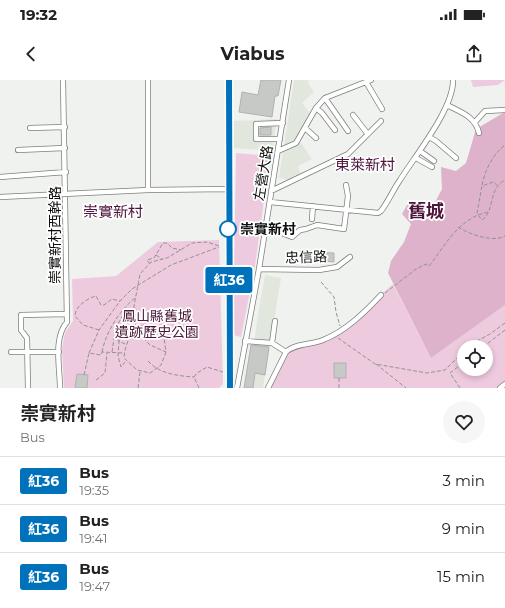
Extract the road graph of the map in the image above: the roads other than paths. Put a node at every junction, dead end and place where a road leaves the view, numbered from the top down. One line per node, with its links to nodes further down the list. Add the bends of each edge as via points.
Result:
1 (63, 80): 16 (street, 崇實新村西幹路)
2 (148, 80): 38 (street)
3 (229, 80): 37 (street)
4 (289, 80): 15 (street, 左營大路)
5 (454, 80): 8 (street)
6 (367, 81): 7 (street); 10 (street)
7 (325, 98): 9 (street); 20 (street)
8 (447, 105): 14 (street, via 464,112); 23 (street)
9 (316, 108): 18 (street); 19 (street)
10 (382, 109)
11 (505, 110): 14 (street, via 485,111)
12 (352, 114): 21 (street)
13 (381, 121): 21 (street)
14 (475, 122): 22 (street)
15 (283, 123): 25 (street, 左營大路); 25 (street, via 256,124 256,138)
16 (64, 127): 17 (street); 26 (street, 崇實新村西幹路)
17 (30, 128)
18 (305, 128): 24 (street); 28 (street, via 295,144)
19 (335, 130)
20 (348, 130)
21 (367, 133): 39 (street, via 348,154)
22 (479, 133)
23 (428, 137): 29 (street); 31 (street)
24 (316, 138)
25 (280, 139): 28 (street, 左營大路)
26 (65, 148): 27 (street); 34 (street, 崇實新村西幹路)
27 (18, 150)
28 (278, 151): 39 (street, 左營大路)
29 (420, 151): 30 (street); 32 (street)
30 (416, 158): 33 (street); 44 (street, via 381,211 378,213)
31 (456, 158)
32 (434, 161)
33 (432, 167)
34 (66, 172): 35 (street); 40 (street, 崇實新村西幹路)
35 (0, 177)
36 (346, 185): 44 (street)
37 (228, 189): 38 (street); 61 (street)
38 (148, 190): 40 (street)
39 (271, 190): 42 (street, 左營大路)
40 (66, 194): 41 (street); 50 (street, 崇實新村西幹路)
41 (0, 197)
42 (270, 202): 43 (street); 46 (street, 左營大路)
43 (313, 206): 44 (street); 45 (street)
44 (347, 210): 46 (street, via 344,229 315,225 300,230 292,237)
45 (312, 219)
46 (266, 227): 48 (street, 左營大路)
47 (350, 257): 48 (street, 忠信路, via 337,266 319,270)
48 (259, 269): 52 (street, 左營大路)
49 (381, 295): 57 (street, via 363,314 335,335 316,343 290,347)
50 (67, 314): 55 (street, via 22,315 21,330 27,338); 56 (street, 崇實新村西幹路, via 67,322 59,337)
51 (275, 321): 53 (street)
52 (246, 341): 53 (street); 62 (street, 左營大路)
53 (272, 343): 57 (street)
54 (11, 352): 55 (street)
55 (27, 352): 56 (street); 59 (street)
56 (59, 352): 60 (street, 崇實新村西幹路)
57 (286, 352): 63 (street)
58 (505, 384): 64 (street)
59 (28, 388)
60 (60, 388)
61 (230, 388)
62 (237, 388)
63 (268, 388)
64 (500, 388)

